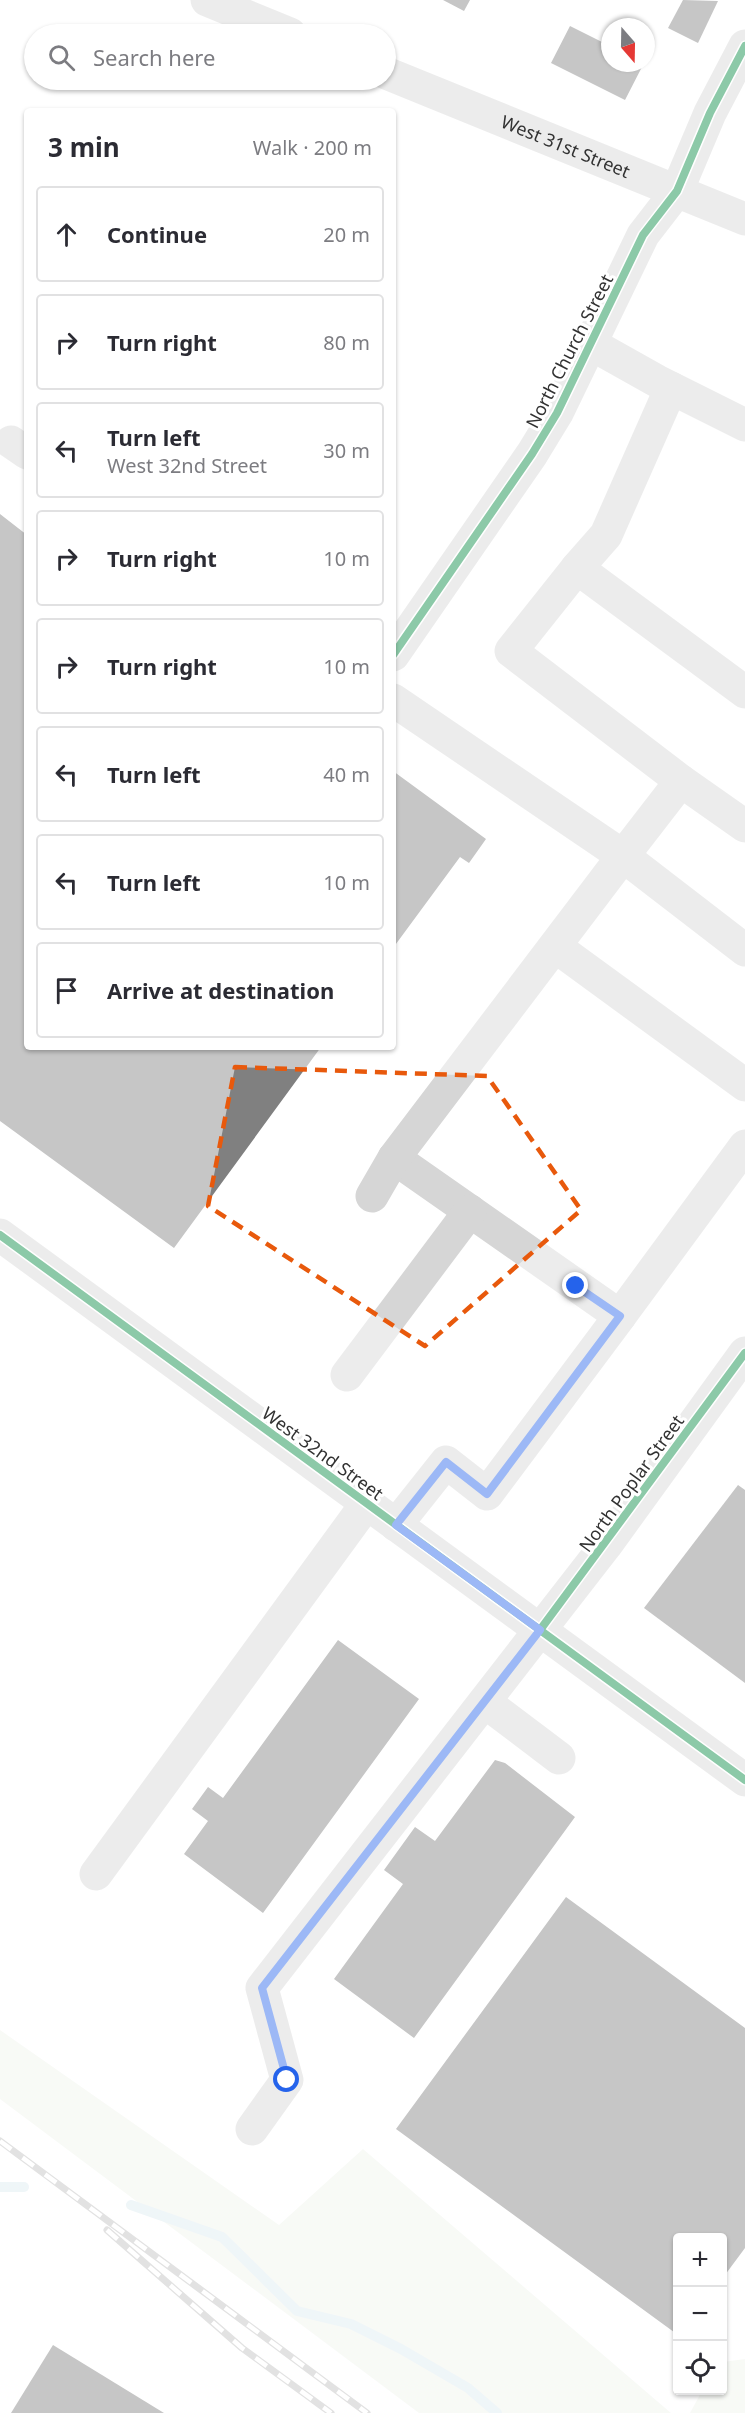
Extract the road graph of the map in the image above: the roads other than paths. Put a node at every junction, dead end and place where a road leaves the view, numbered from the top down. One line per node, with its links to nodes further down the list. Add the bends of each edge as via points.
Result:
1 (207, 0): 2 (street)
2 (266, 24)
3 (745, 46): 5 (street, North Church Street, via 710,113)
4 (396, 77): 5 (street, West 31st Street)
5 (677, 191): 6 (street, West 31st Street); 7 (street, North Church Street, via 643,236)
6 (745, 219)
7 (591, 344): 8 (street); 11 (street, North Church Street, via 532,454)
8 (670, 388): 9 (street); 10 (street, via 606,535)
9 (745, 424)
10 (577, 568): 12 (street); 14 (street, via 511,651)
11 (396, 651)
12 (745, 692)
13 (396, 702): 16 (street)
14 (681, 781): 15 (street); 16 (street)
15 (745, 826)
16 (622, 856): 17 (street); 18 (street)
17 (556, 946): 19 (street); 20 (street)
18 (745, 950)
19 (745, 1085)
20 (394, 1158): 22 (street); 23 (street)
21 (739, 1166): 25 (street)
22 (372, 1196)
23 (470, 1211): 25 (street); 27 (street)
24 (0, 1235): 28 (street, West 32nd Street)
25 (620, 1316): 29 (street, via 487,1494 446,1462)
26 (745, 1353): 30 (street, North Poplar Street)
27 (347, 1375)
28 (367, 1503): 29 (street, West 32nd Street); 34 (street)
29 (396, 1525): 30 (street, West 32nd Street)
30 (540, 1630): 31 (street, North Poplar Street); 33 (street, West 32nd Street)
31 (485, 1702): 32 (street); 35 (street, North Poplar Street, via 262,1988 287,2080)
32 (559, 1758)
33 (745, 1780)
34 (96, 1874)
35 (252, 2129)

